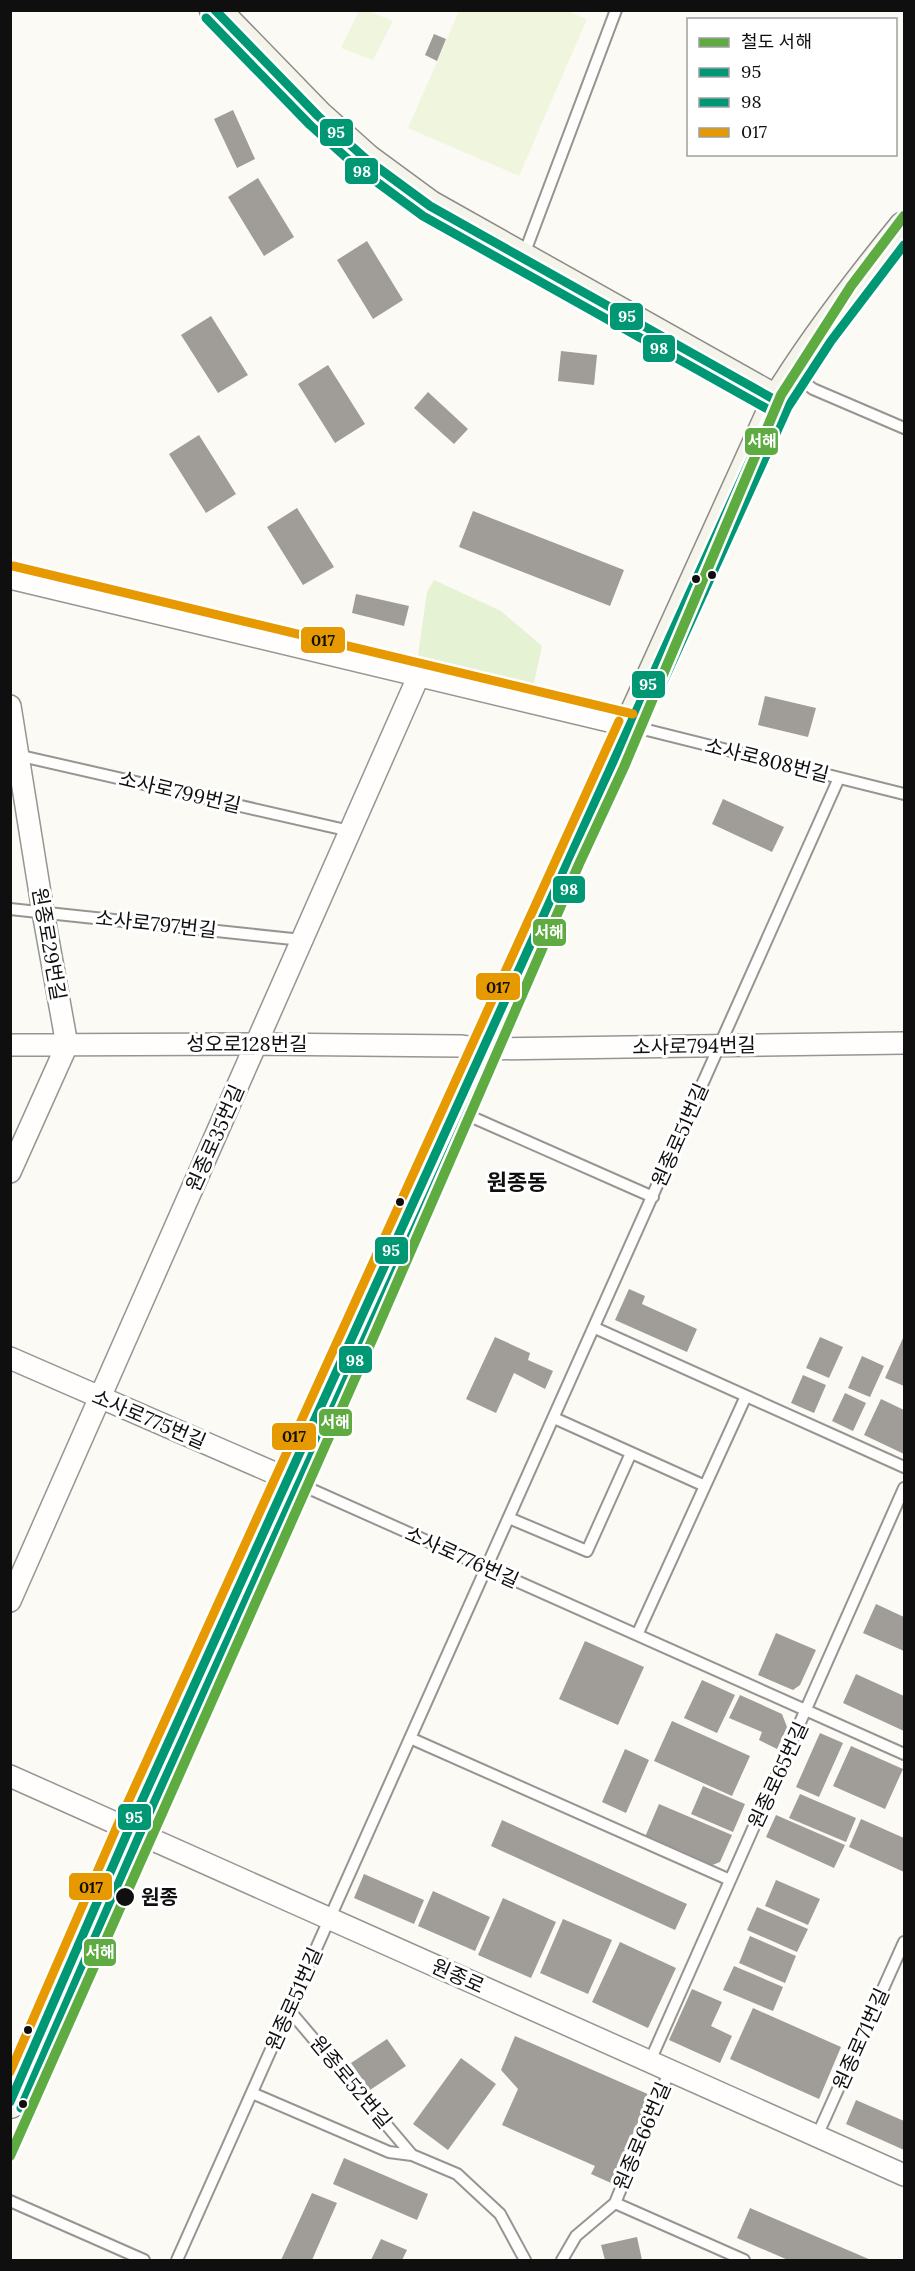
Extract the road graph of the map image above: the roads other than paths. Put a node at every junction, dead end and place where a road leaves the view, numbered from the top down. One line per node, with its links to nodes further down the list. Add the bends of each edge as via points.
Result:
1 (215, 10): 4 (street, via 318,116 366,159 430,206)
2 (616, 10): 4 (lane)
3 (904, 227): 5 (street)
4 (522, 258): 6 (street)
5 (794, 374): 6 (street); 7 (lane, via 813,389)
6 (777, 401): 11 (street)
7 (904, 428)
8 (10, 578): 9 (street)
9 (419, 675): 11 (street); 15 (street, 원종로35번길)
10 (10, 706): 12 (street, 원종로29번길)
11 (630, 726): 13 (lane, 소사로808번길); 24 (street)
12 (15, 755): 15 (lane, 소사로799번길); 17 (street, 원종로29번길)
13 (839, 778): 14 (lane, 소사로808번길); 23 (lane, 원종로51번길)
14 (904, 794)
15 (350, 831): 18 (street, 원종로35번길)
16 (10, 909): 17 (lane, 소사로797번길)
17 (43, 912): 18 (lane, 소사로797번길); 22 (street, 원종로29번길)
18 (303, 940): 20 (street, 원종로35번길)
19 (904, 1043): 23 (street, 소사로794번길)
20 (257, 1044): 22 (street, 성오로128번길); 24 (street, 성오로128번길); 31 (street, 원종로35번길)
21 (10, 1045): 22 (street, 성오로128번길)
22 (67, 1045): 26 (street)
23 (719, 1046): 24 (street, 소사로794번길); 27 (lane, 원종로51번길)
24 (483, 1049): 25 (street)
25 (456, 1110): 27 (lane); 35 (street)
26 (10, 1172)
27 (653, 1197): 28 (lane, 원종로51번길)
28 (595, 1328): 30 (lane); 32 (lane, 원종로51번길)
29 (10, 1358): 31 (street, 소사로775번길)
30 (746, 1396): 34 (lane); 36 (lane)
31 (100, 1398): 35 (street, 소사로775번길); 40 (street, 원종로35번길)
32 (554, 1418): 33 (lane); 38 (lane, 원종로51번길)
33 (631, 1453): 36 (lane); 38 (lane, via 587,1551)
34 (904, 1467)
35 (288, 1479): 39 (lane, 소사로776번길); 46 (street)
36 (705, 1486): 41 (lane)
37 (904, 1488): 42 (lane, 원종로65번길)
38 (509, 1518): 39 (lane, 원종로51번길)
39 (486, 1567): 41 (lane, 소사로776번길); 43 (lane, 원종로51번길)
40 (10, 1601)
41 (637, 1635): 42 (lane, 소사로776번길)
42 (807, 1711): 44 (lane, 소사로776번길); 47 (lane, 원종로65번길)
43 (410, 1738): 47 (lane); 48 (lane, 원종로51번길)
44 (904, 1754)
45 (10, 1776): 46 (street, 원종로)
46 (129, 1829): 48 (street, 원종로); 54 (street)
47 (730, 1880): 51 (lane, 원종로65번길)
48 (330, 1918): 50 (lane, 원종로51번길); 51 (street, 원종로)
49 (904, 1942): 55 (lane, 원종로71번길)
50 (289, 2010): 53 (lane, 원종로51번길); 56 (lane, 원종로52번길)
51 (650, 2061): 52 (street, 원종로)
52 (670, 2070): 55 (street, 원종로); 59 (lane, 원종로66번길)
53 (252, 2092): 56 (lane, 원종로52번길, via 389,2152); 61 (lane, 원종로51번길)
54 (10, 2103)
55 (817, 2136): 57 (street, 원종로)
56 (412, 2155): 62 (lane, 원종로52번길, via 457,2174 500,2214)
57 (904, 2175)
58 (10, 2201): 60 (lane)
59 (615, 2203): 63 (lane, 원종로66번길, via 576,2236); 64 (lane, 원종로66번길)
60 (144, 2260)
61 (177, 2260)
62 (525, 2260)
63 (562, 2260)
64 (744, 2260)

